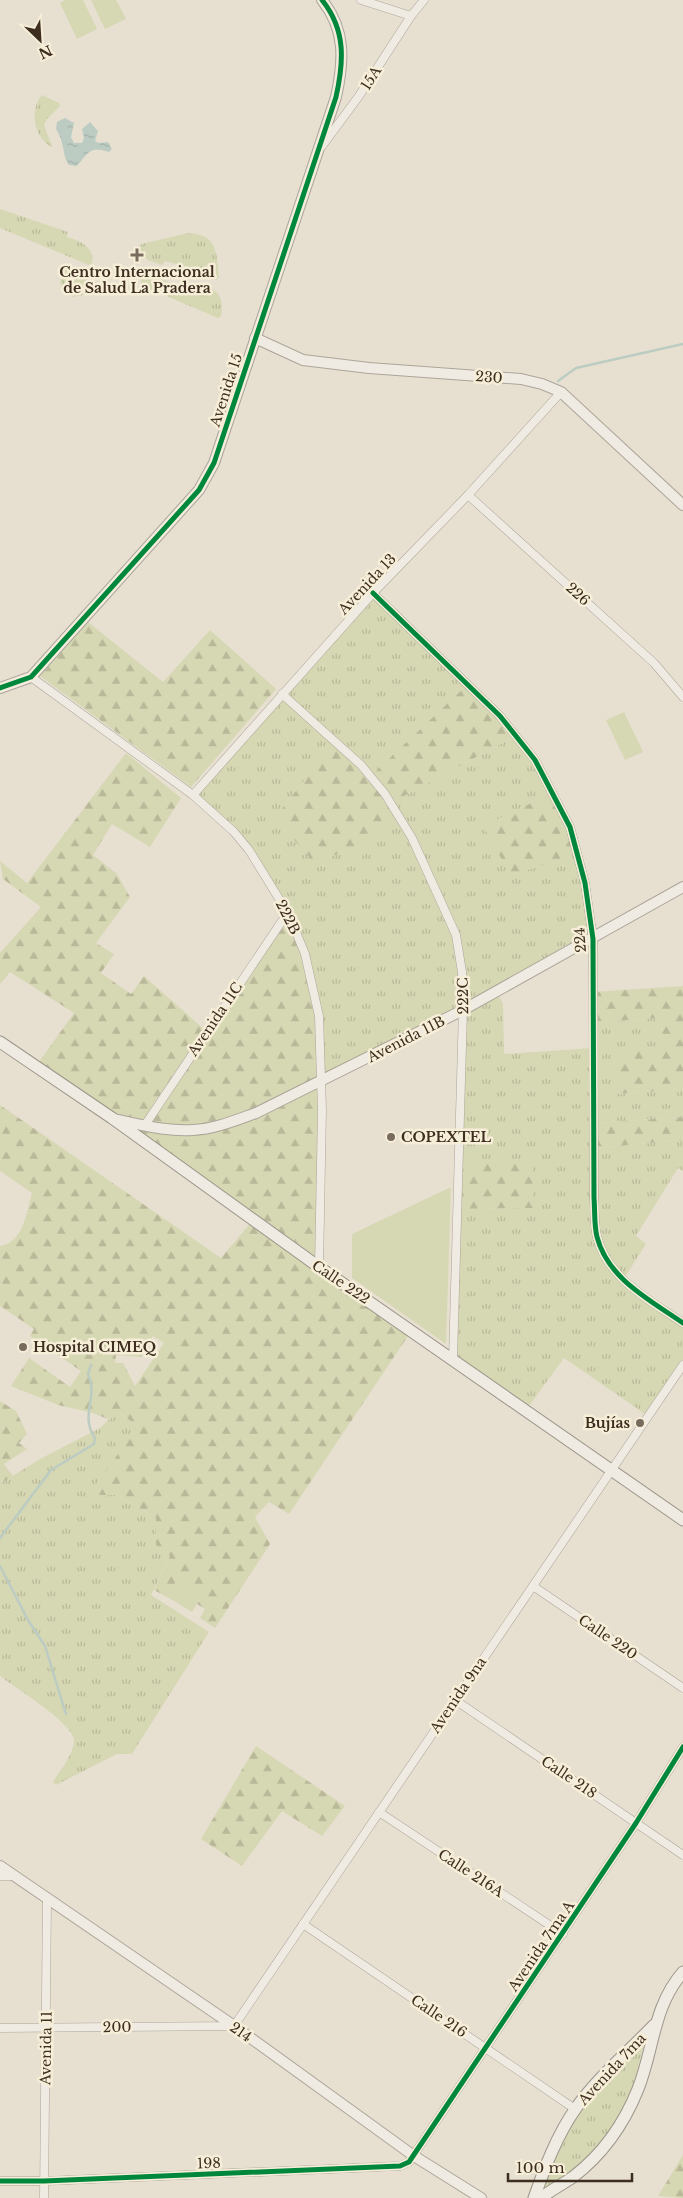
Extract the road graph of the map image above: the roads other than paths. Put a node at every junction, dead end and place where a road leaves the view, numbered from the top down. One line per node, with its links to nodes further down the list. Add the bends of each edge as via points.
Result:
1 (322, 0): 5 (street, Avenida 15, via 337,23 343,55)
2 (362, 0): 4 (street)
3 (424, 0): 4 (street, 15A)
4 (411, 16): 5 (street, 15A, via 359,96)
5 (316, 154): 6 (street, Avenida 15)
6 (255, 338): 7 (street, 230, via 304,360 521,379); 11 (street, Avenida 15, via 214,463 199,490)
7 (561, 392): 8 (street, Avenida 13); 9 (street, 230)
8 (468, 495): 10 (street, Avenida 13); 14 (street, 226, via 654,663)
9 (683, 505)
10 (373, 593): 13 (street, Avenida 13); 18 (street, 224, via 500,716 535,760 570,826 579,852)
11 (31, 678): 12 (street); 15 (street, 222B)
12 (0, 688)
13 (282, 694): 15 (street, Avenida 13); 19 (street, 222C, via 361,765 385,794 412,838 456,935)
14 (683, 697)
15 (193, 795): 17 (street, 222B, via 249,850)
16 (683, 887): 18 (street, Avenida 11B)
17 (288, 915): 21 (street, 222B, via 305,954 315,991); 23 (street, Avenida 11C)
18 (593, 939): 19 (street, Avenida 11B); 25 (street, 224, via 597,1237 612,1268 622,1280)
19 (464, 1010): 21 (street, Avenida 11B); 26 (street, 222C)
20 (0, 1042): 22 (main road, Calle 222)
21 (321, 1082): 23 (street, Avenida 11B, via 226,1124 194,1130); 24 (street, 222B)
22 (112, 1118): 23 (street, Avenida 11B); 24 (main road, Calle 222)
23 (145, 1125)
24 (319, 1267): 26 (main road, Calle 222)
25 (683, 1323)
26 (453, 1359): 28 (main road, Calle 222)
27 (683, 1365): 28 (street, Avenida 9na)
28 (612, 1470): 29 (main road, Calle 222); 30 (street, Avenida 9na)
29 (683, 1520)
30 (533, 1586): 31 (street, Calle 220); 32 (street, Avenida 9na)
31 (683, 1688)
32 (455, 1700): 34 (street, Avenida 9na); 35 (street, Calle 218)
33 (683, 1747): 35 (street, Avenida 7ma A)
34 (379, 1812): 41 (street, Avenida 9na); 42 (street, Calle 216A)
35 (636, 1823): 36 (street, Calle 218); 42 (street, Avenida 7ma A)
36 (683, 1855)
37 (0, 1866): 39 (street, 214)
38 (0, 1876): 39 (street)
39 (14, 1876): 40 (street, 214)
40 (47, 1898): 45 (street, 214); 47 (street, Avenida 11)
41 (303, 1924): 45 (street, Avenida 9na); 48 (street, Calle 216)
42 (563, 1934): 48 (street, Avenida 7ma A)
43 (683, 1972): 44 (main road, Avenida 7ma, via 671,1986)
44 (655, 2023): 49 (main road, Avenida 7ma); 56 (main road, Avenida 7ma, via 638,2088 611,2139 584,2168)
45 (234, 2026): 47 (street, 200); 50 (street, 214)
46 (0, 2028): 47 (street, 200)
47 (46, 2028): 52 (street, Avenida 11)
48 (484, 2046): 49 (street, Calle 216); 50 (street, Avenida 7ma A)
49 (575, 2109): 55 (main road, Avenida 7ma, via 546,2165)
50 (414, 2156): 52 (street, 198, via 400,2166); 54 (street, 214)
51 (0, 2181): 52 (street, 198)
52 (44, 2181): 53 (street, Avenida 11)
53 (44, 2198)
54 (481, 2198)
55 (534, 2198)
56 (541, 2198)

